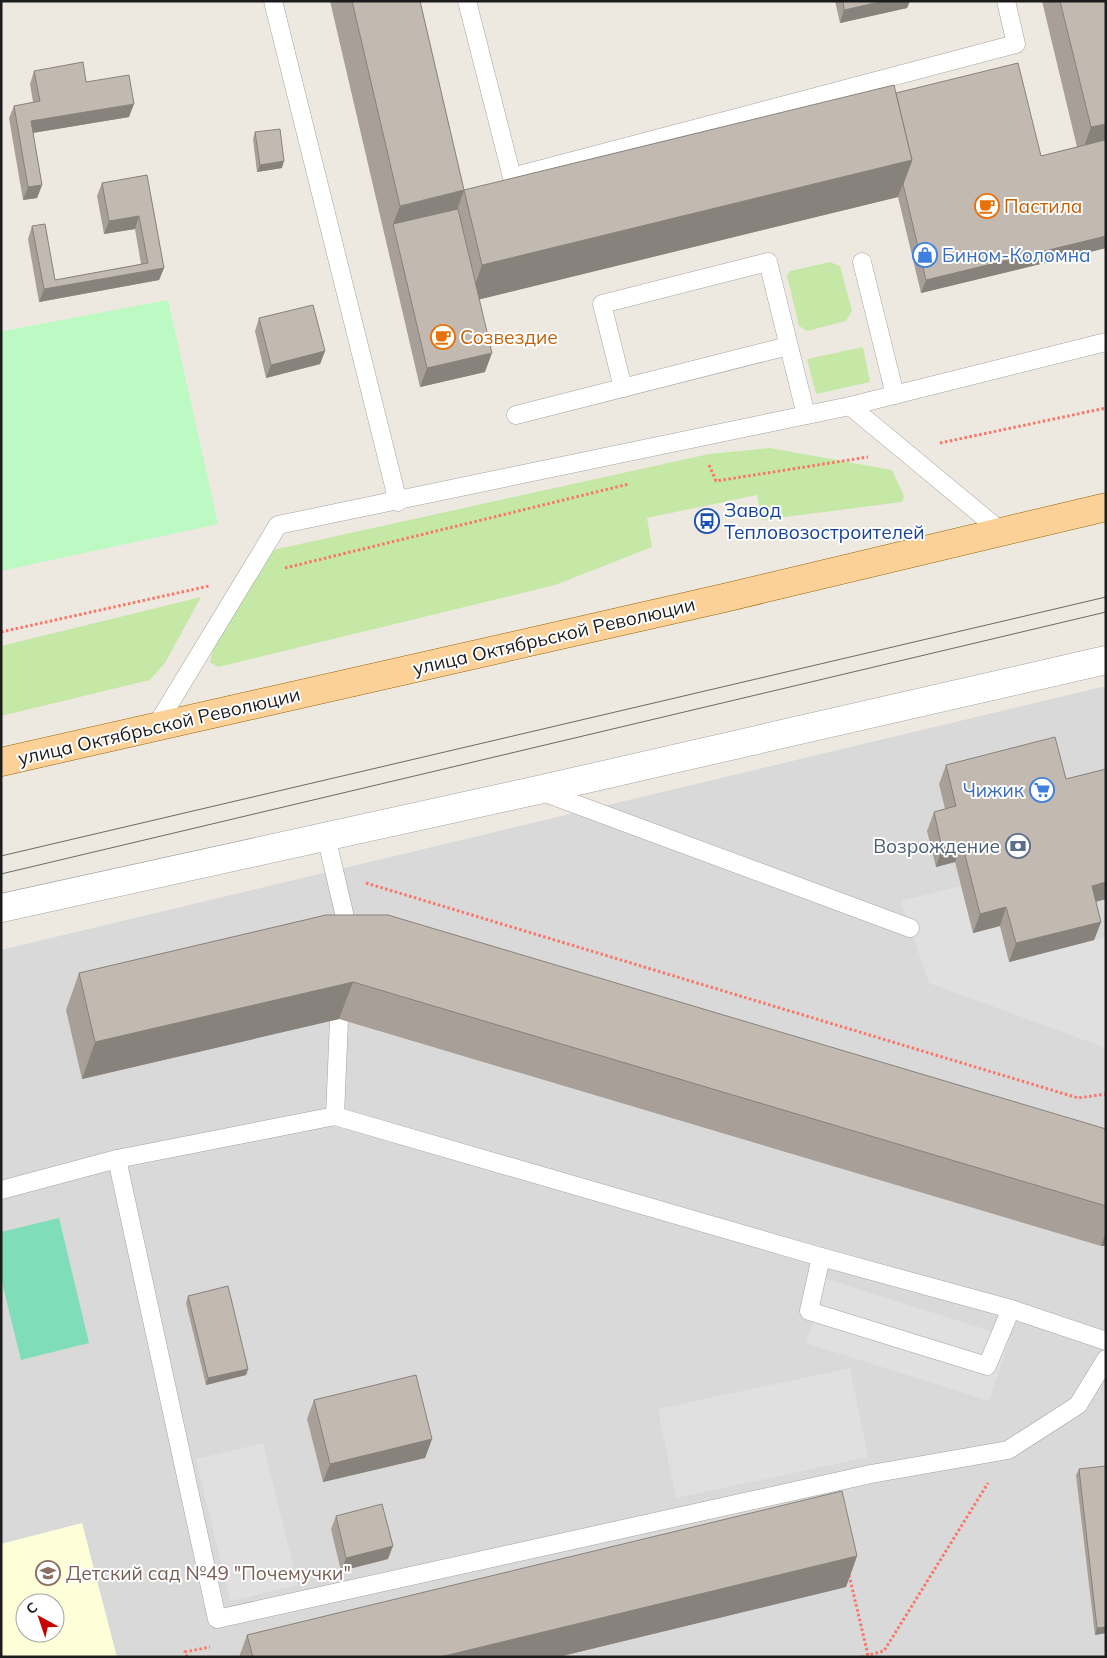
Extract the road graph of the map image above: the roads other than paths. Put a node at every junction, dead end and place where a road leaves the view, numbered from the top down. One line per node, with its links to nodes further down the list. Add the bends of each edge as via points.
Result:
1 (273, 1): 12 (lane)
2 (467, 1): 3 (lane, via 512,177 1016,44)
3 (1006, 1)
4 (862, 262): 8 (lane)
5 (1106, 342): 8 (lane)
6 (788, 346): 7 (lane); 7 (lane, via 768,262 602,304); 11 (lane)
7 (624, 388): 10 (lane)
8 (895, 395): 9 (lane)
9 (850, 406): 11 (lane); 14 (lane)
10 (516, 415)
11 (806, 416): 12 (lane)
12 (398, 502): 16 (lane, via 278,525)
13 (1106, 507): 14 (main road, улица Октябрьской Революции)
14 (1002, 532): 16 (main road, улица Октябрьской Революции)
15 (1105, 663): 18 (street)
16 (156, 726): 17 (main road, улица Октябрьской Революции)
17 (1, 762)
18 (538, 790): 19 (street); 21 (lane)
19 (326, 836): 20 (street); 22 (lane, via 344,913)
20 (1, 908)
21 (910, 928)
22 (342, 953)
23 (341, 981): 24 (lane)
24 (335, 1116): 25 (lane); 27 (lane)
25 (117, 1159): 26 (lane); 30 (lane, via 217,1619 871,1474 1008,1450 1078,1405)
26 (1, 1190)
27 (821, 1257): 28 (lane); 28 (lane, via 809,1311 987,1366)
28 (1011, 1309): 29 (lane)
29 (1106, 1341)
30 (1106, 1359)

